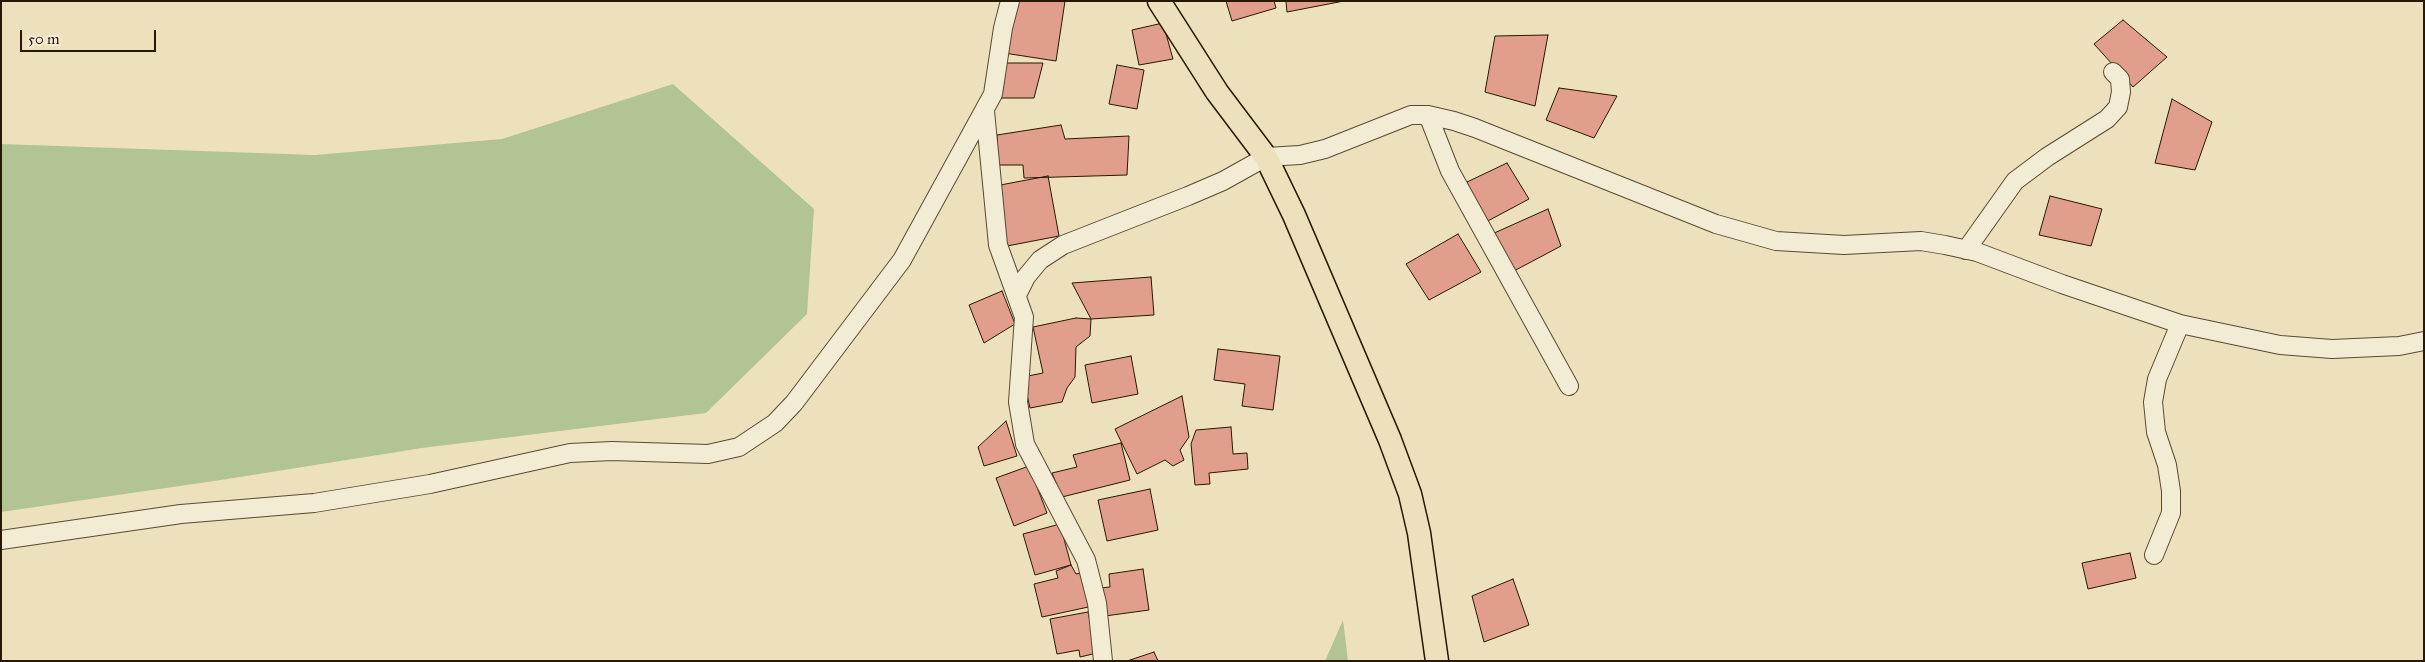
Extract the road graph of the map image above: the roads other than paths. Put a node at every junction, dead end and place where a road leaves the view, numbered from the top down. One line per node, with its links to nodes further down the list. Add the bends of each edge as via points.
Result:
1 (1010, 1): 4 (street, via 993,94)
2 (1165, 4): 6 (main road, via 1216,92)
3 (2113, 72): 7 (street, via 2120,79 2118,107 2107,118 2015,181)
4 (984, 110): 8 (street, via 998,245); 12 (street, via 902,260 794,403 775,423 739,447 708,454 570,453 430,484 314,503 181,514)
5 (1428, 115): 6 (street, via 1410,115 1325,150); 7 (street, via 1475,128 1744,234 1784,242 1844,245 1921,241); 11 (street, via 1450,172)
6 (1266, 157): 8 (street, via 1223,181 1049,252 1026,277); 15 (main road, via 1294,215 1410,494 1419,534)
7 (1966, 250): 9 (street)
8 (1016, 295): 14 (street, via 1025,326 1018,402 1025,444 1086,560 1097,603)
9 (2180, 324): 10 (street, via 2280,346 2332,349 2400,346); 13 (street, via 2157,378 2152,402 2171,491 2171,513)
10 (2424, 341)
11 (1569, 386)
12 (1, 540)
13 (2154, 555)
14 (1103, 661)
15 (1437, 661)

